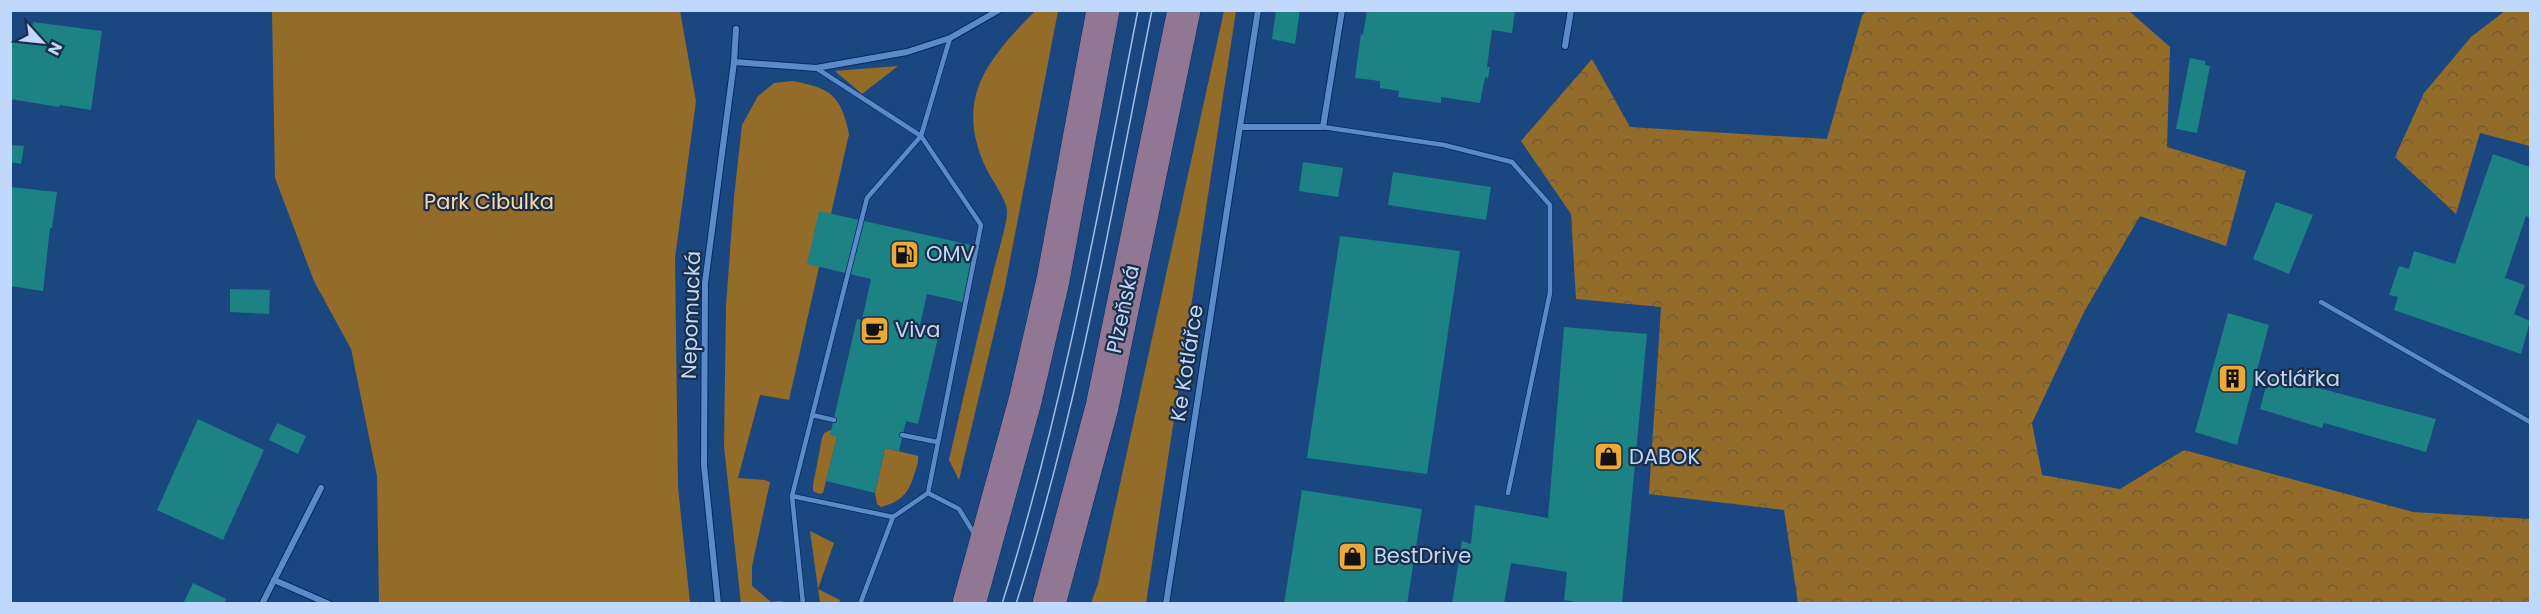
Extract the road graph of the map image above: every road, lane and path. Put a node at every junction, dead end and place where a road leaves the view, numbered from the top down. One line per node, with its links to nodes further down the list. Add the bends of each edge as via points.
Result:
1 (999, 10): 8 (street)
2 (1103, 10): 26 (main road, via 1053,280)
3 (1184, 10): 34 (main road, Plzeňská, via 1102,407)
4 (1258, 10): 12 (street, Ke Kotlářce)
5 (1342, 10): 13 (street)
6 (1571, 10): 9 (street)
7 (736, 29): 10 (street, Nepomucká)
8 (950, 38): 11 (street, via 907,52); 14 (lane)
9 (1564, 46)
10 (734, 62): 11 (street); 30 (street, Nepomucká, via 705,283 704,465)
11 (816, 68): 14 (lane)
12 (1241, 127): 13 (street); 35 (street, Ke Kotlářce)
13 (1323, 127): 23 (lane, via 1444,145 1512,162 1550,205 1550,293)
14 (921, 136): 16 (lane, via 867,198); 20 (lane, via 981,225)
15 (2321, 302): 18 (lane)
16 (812, 415): 17 (lane); 24 (lane)
17 (834, 420)
18 (2530, 422)
19 (902, 435): 20 (lane)
20 (937, 442): 22 (lane)
21 (321, 489): 27 (street)
22 (928, 493): 25 (lane); 26 (lane, via 959,509)
23 (1508, 493)
24 (792, 496): 25 (lane); 31 (lane)
25 (893, 517): 32 (lane)
26 (985, 552): 33 (main road)
27 (274, 580): 28 (street); 29 (street)
28 (262, 603)
29 (329, 603)
30 (718, 603)
31 (803, 603)
32 (861, 603)
33 (969, 603)
34 (1049, 603)
35 (1166, 603)

